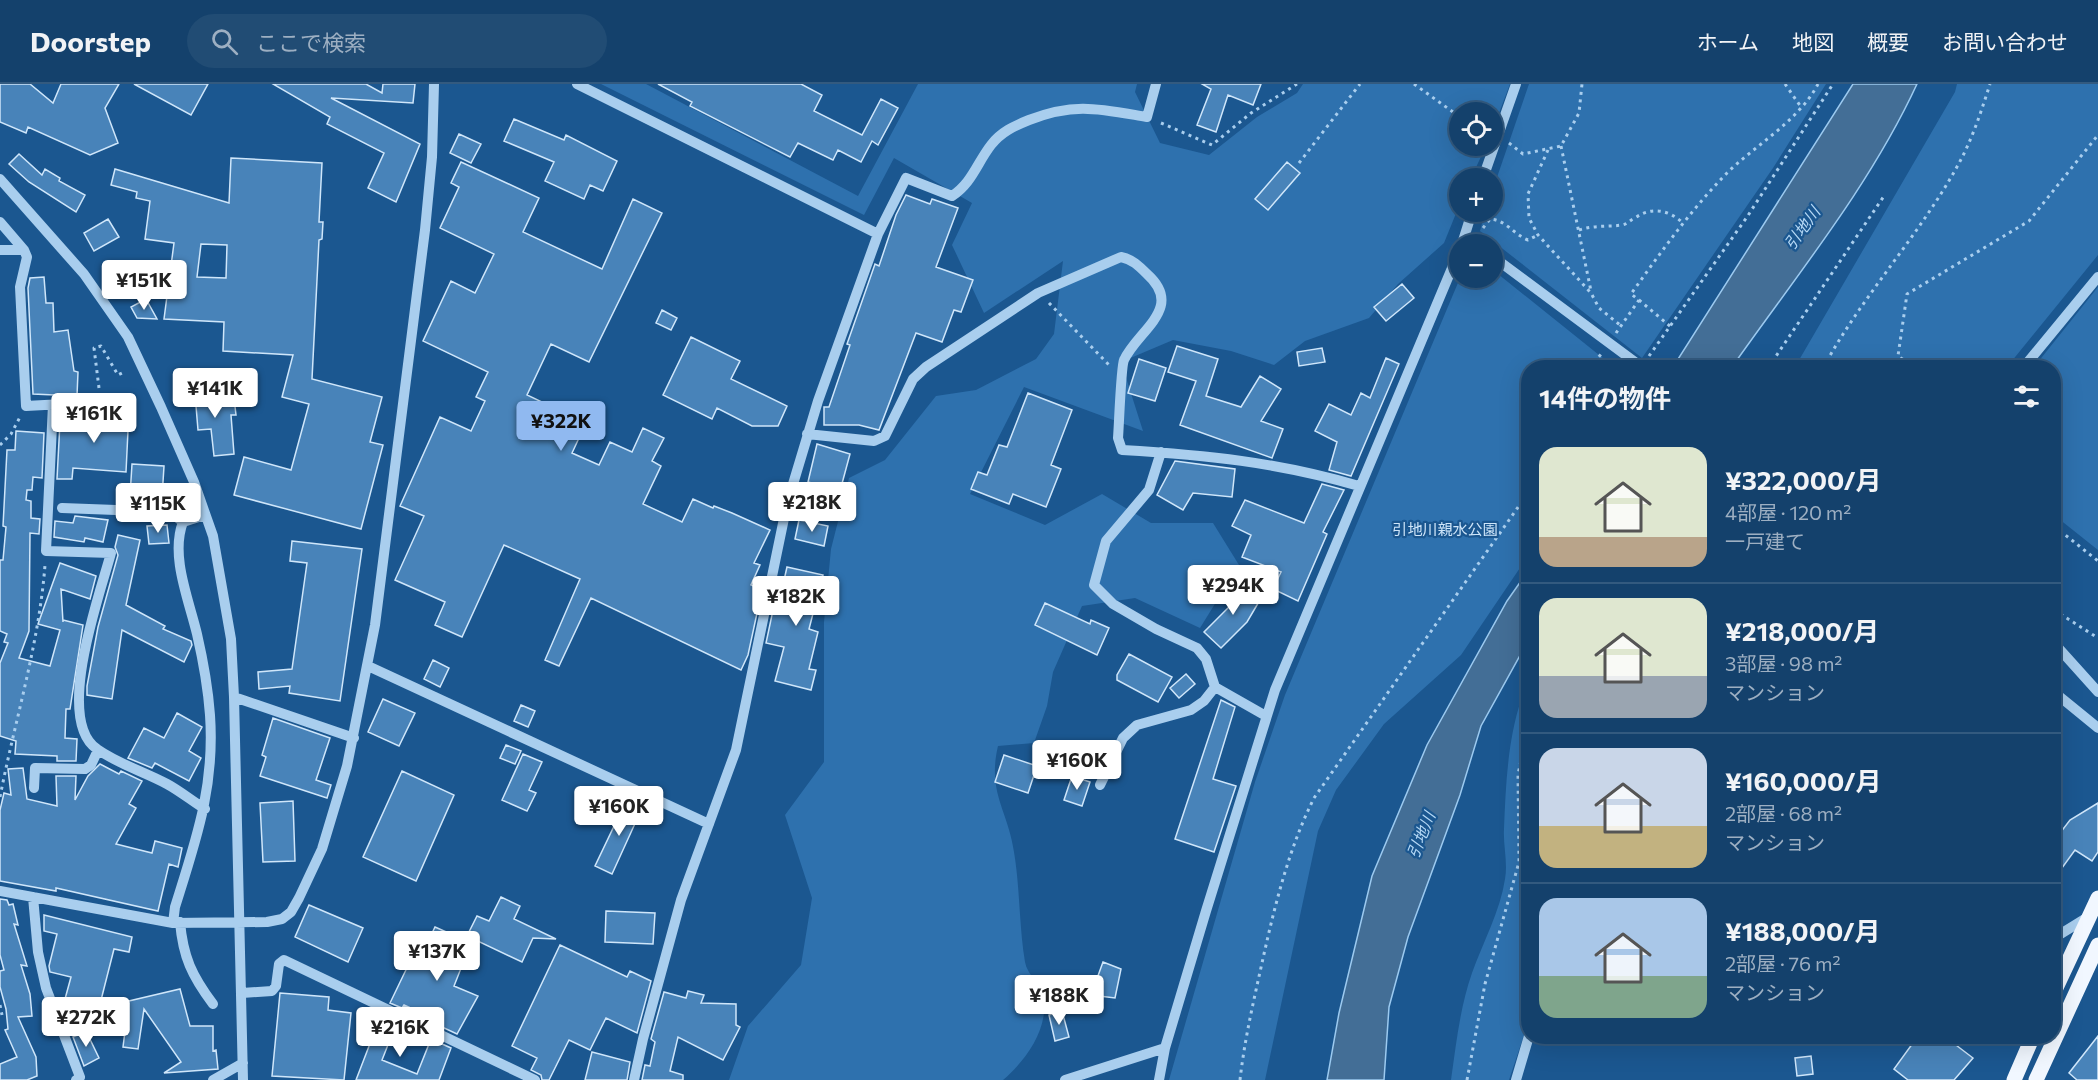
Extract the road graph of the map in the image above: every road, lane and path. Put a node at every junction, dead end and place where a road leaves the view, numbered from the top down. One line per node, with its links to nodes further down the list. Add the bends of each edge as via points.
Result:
1 (434, 84): 66 (street, via 426,220)
2 (577, 84): 27 (street)
3 (1156, 84): 15 (street)
4 (1297, 84): 15 (path, via 1251,113 1212,145)
5 (1360, 84): 21 (path)
6 (1414, 84): 14 (path)
7 (1516, 84): 16 (street)
8 (1582, 84): 19 (path, via 1579,114)
9 (1785, 84): 13 (path)
10 (1818, 84): 13 (path)
11 (1833, 84): 39 (path, via 1754,208)
12 (1990, 84): 44 (path, via 1959,164)
13 (1801, 107): 25 (path, via 1726,174)
14 (1449, 109)
15 (1147, 117): 27 (street, via 1080,107 1050,112 1011,127 991,146 971,179 952,196 906,178)
16 (1503, 122)
17 (2098, 135): 45 (path, via 2029,221 1907,294 1898,356)
18 (1503, 141): 20 (path, via 1523,154)
19 (1561, 146): 20 (path); 26 (path)
20 (1548, 150): 29 (path, via 1528,194 1529,218)
21 (1299, 163)
22 (0, 179): 58 (street, via 84,274 128,338 194,482)
23 (1884, 196): 43 (path)
24 (0, 222): 31 (street)
25 (1683, 223): 26 (path, via 1655,210 1627,224); 37 (path, via 1631,294)
26 (1579, 230): 36 (path)
27 (878, 234): 52 (street)
28 (1477, 234): 29 (path, via 1490,219 1500,220 1528,240)
29 (1538, 235): 36 (path)
30 (0, 250): 31 (street)
31 (24, 250): 51 (street, via 26,264 20,287)
32 (1503, 263): 40 (street)
33 (1449, 275): 55 (street)
34 (2098, 277): 46 (street)
35 (1038, 293): 48 (path); 48 (street, via 1121,256 1129,258 1157,283 1162,303 1153,322 1123,361); 52 (street, via 926,367 914,379 885,436 874,441)
36 (1591, 293): 38 (path, via 1599,308)
37 (1639, 300): 38 (path); 39 (path)
38 (1620, 326): 40 (path)
39 (1671, 327): 42 (path)
40 (1610, 343): 41 (street)
41 (1634, 360)
42 (1646, 360)
43 (1773, 360)
44 (1828, 360)
45 (1904, 360)
46 (2030, 360)
47 (124, 372): 49 (path, via 118,375 101,346 94,348)
48 (1123, 379): 54 (street, via 1118,438 1122,450)
49 (100, 402): 50 (street)
50 (53, 405): 51 (street); 61 (street)
51 (26, 406): 53 (path, via 11,434)
52 (807, 434): 80 (street, via 777,544 736,750)
53 (0, 445)
54 (1161, 452): 55 (street, via 1234,458 1303,470); 67 (street, via 1149,490 1107,541 1094,585 1113,604 1197,648 1206,659)
55 (1359, 486): 71 (street)
56 (1521, 503): 107 (path, via 1314,798 1304,818 1271,923)
57 (62, 507): 59 (street, via 170,512)
58 (205, 515): 59 (street); 69 (street, via 213,536 231,639)
59 (183, 522): 79 (street, via 178,533 181,563 210,718)
60 (2061, 532): 62 (path)
61 (46, 551): 74 (street, via 111,553 79,686 85,733); 78 (path, via 43,594)
62 (2098, 561)
63 (2061, 614): 64 (path)
64 (2098, 638)
65 (2061, 651): 68 (street)
66 (368, 666): 73 (street); 80 (street)
67 (1215, 687): 71 (street); 76 (street, via 1191,710 1137,724 1123,738)
68 (2098, 692)
69 (234, 697): 73 (street); 85 (street)
70 (2061, 697): 72 (street)
71 (1266, 716): 98 (street)
72 (2096, 723)
73 (354, 738): 85 (street, via 322,849 291,912 267,922)
74 (98, 750): 77 (street, via 86,769 35,768); 79 (street, via 169,785)
75 (1521, 760): 108 (path, via 1519,862 1485,984)
76 (1100, 785)
77 (34, 788)
78 (0, 797)
79 (205, 809): 86 (street, via 175,907)
80 (709, 824): 104 (street, via 666,953)
81 (0, 891): 82 (street)
82 (33, 897): 86 (street); 100 (street, via 46,988 80,1077)
83 (2098, 898): 84 (main road)
84 (2088, 917): 87 (street); 89 (main road)
85 (241, 921): 86 (street); 90 (street)
86 (177, 922): 91 (street, via 184,956)
87 (2061, 934)
88 (2098, 945): 94 (main road)
89 (2061, 977)
90 (242, 993): 99 (street); 103 (street, via 272,991 279,964 284,960)
91 (213, 1004)
92 (0, 1005): 93 (path)
93 (2, 1015)
94 (2061, 1026)
95 (1527, 1044): 109 (street)
96 (2030, 1044): 110 (main road)
97 (2053, 1044): 111 (main road)
98 (1165, 1048): 105 (street); 106 (street)
99 (243, 1063): 101 (street); 102 (street)
100 (76, 1080)
101 (213, 1080)
102 (243, 1080)
103 (535, 1080)
104 (634, 1080)
105 (1065, 1080)
106 (1159, 1080)
107 (1240, 1080)
108 (1467, 1080)
109 (1516, 1080)
110 (2014, 1080)
111 (2036, 1080)

